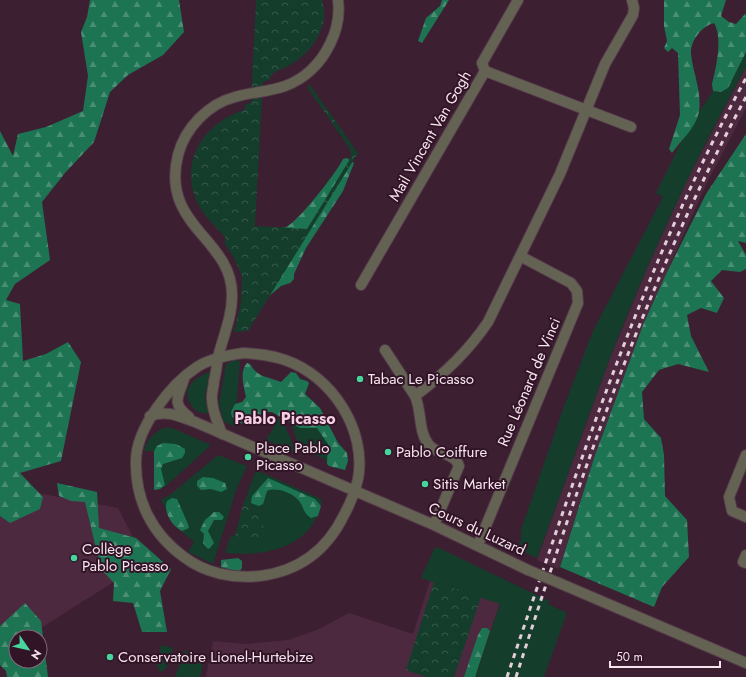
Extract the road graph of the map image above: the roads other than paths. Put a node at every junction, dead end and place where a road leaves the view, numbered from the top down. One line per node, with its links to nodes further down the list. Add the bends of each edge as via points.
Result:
1 (338, 0): 10 (street, via 338,18 332,40 326,53 313,69 287,86 234,97 213,106 193,125 181,145 176,187 181,206 189,220 223,260 230,275 230,315)
2 (518, 0): 4 (street, Mail Vincent Van Gogh, via 482,63)
3 (632, 0): 5 (street, via 633,15 605,64)
4 (485, 71): 5 (street); 8 (street, Mail Vincent Van Gogh)
5 (586, 110): 6 (street); 7 (street, via 560,174)
6 (631, 127)
7 (520, 256): 12 (street, via 481,333 436,380); 20 (street, Rue Léonard de Vinci, via 571,282 577,291 578,303)
8 (361, 285)
9 (385, 350): 12 (street)
10 (218, 357): 11 (street, via 198,366); 15 (street, via 212,399); 17 (street, via 265,355 286,360 305,369 321,381 345,411 353,429 359,467)
11 (184, 378): 13 (street); 14 (street, Cours du Luzard, via 177,402 179,409)
12 (415, 396): 19 (street, via 424,438 430,446 458,461 459,466)
13 (150, 416): 14 (street, Cours du Luzard, via 161,412); 17 (street, via 138,441 136,458 136,475 142,502 161,536 184,557 206,569 232,576 251,577 269,575 303,562 317,552 336,532)
14 (195, 422): 15 (street, Cours du Luzard)
15 (222, 434): 17 (street, Cours du Luzard)
16 (746, 455): 18 (street, via 729,497 732,511)
17 (354, 491): 19 (street, Cours du Luzard)
18 (746, 517)
19 (434, 526): 20 (street, Cours du Luzard)
20 (478, 545): 23 (street, Cours du Luzard, bridge, via 528,570)
21 (746, 555): 22 (street, via 743,562)
22 (746, 564)
23 (746, 663)

